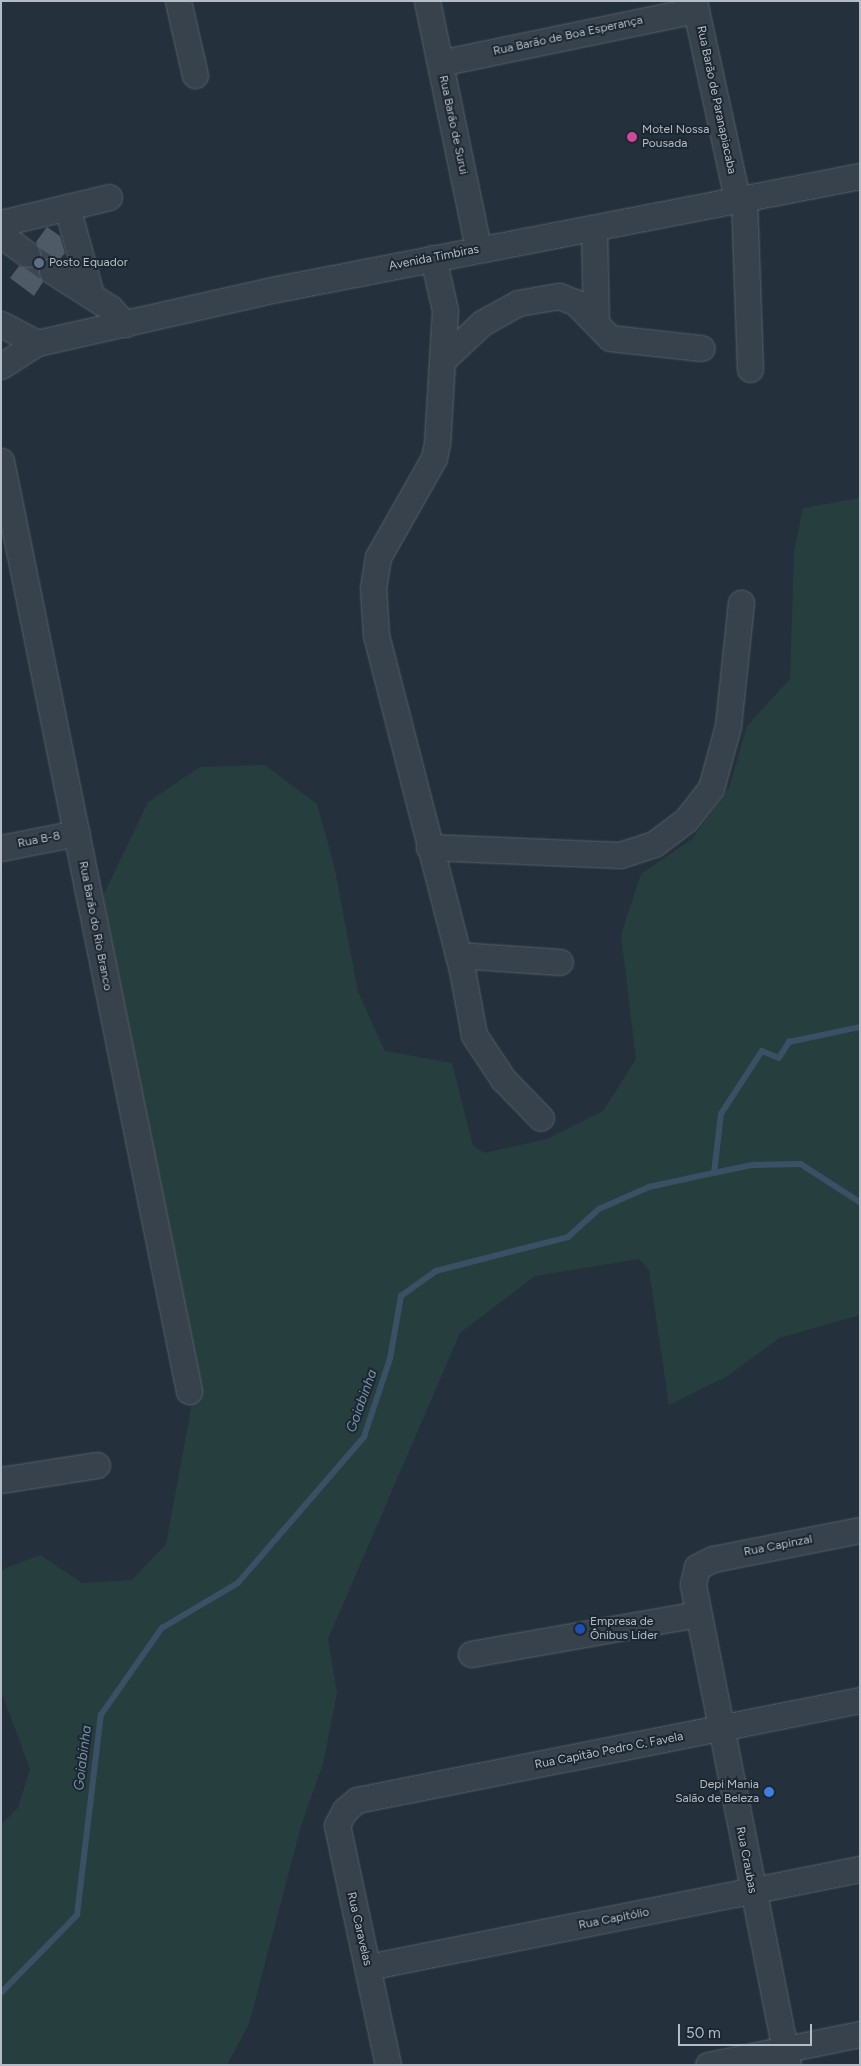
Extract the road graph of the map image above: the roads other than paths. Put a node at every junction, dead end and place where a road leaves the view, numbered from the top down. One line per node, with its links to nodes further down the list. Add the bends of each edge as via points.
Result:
1 (178, 1): 5 (street)
2 (427, 1): 4 (street, Rua Barão de Surui)
3 (695, 5): 4 (street, Rua Barão de Boa Esperança); 8 (street, Rua Barão de Paranapiacaba)
4 (440, 63): 13 (street, Rua Barão de Surui)
5 (196, 75)
6 (860, 176): 8 (street, Avenida Timbiras)
7 (109, 197): 9 (street)
8 (740, 198): 11 (street, Avenida Timbiras); 25 (street, Rua Barão de Paranapiacaba)
9 (67, 207): 10 (street); 17 (street)
10 (1, 223)
11 (594, 228): 13 (street, Avenida Timbiras); 18 (street)
12 (1, 235): 14 (street)
13 (478, 248): 15 (street, Avenida Timbiras)
14 (27, 254)
15 (433, 258): 19 (street, Avenida Timbiras); 23 (street, via 445,310)
16 (52, 271): 17 (street)
17 (90, 296): 19 (street)
18 (596, 320): 22 (street, via 610,338); 23 (street, via 575,302 559,296 518,303 482,323)
19 (125, 324): 21 (street, Avenida Timbiras)
20 (6, 328): 21 (street)
21 (37, 343): 24 (street)
22 (701, 348)
23 (446, 357): 30 (street, via 434,458 378,557 373,587 376,635)
24 (1, 366)
25 (750, 369)
26 (1, 462): 27 (street, Rua Barão do Rio Branco)
27 (11, 548): 29 (street, Rua Barão do Rio Branco)
28 (741, 604): 30 (street, via 728,726 710,788 686,820 654,844 620,854 507,846)
29 (77, 833): 31 (street, Rua B-8); 35 (street, Rua Barão do Rio Branco)
30 (429, 847): 32 (street)
31 (1, 848)
32 (458, 955): 33 (street); 34 (street, via 474,1035 503,1079)
33 (560, 962)
34 (541, 1118)
35 (189, 1391)
36 (97, 1465): 37 (street)
37 (1, 1480)
38 (860, 1530): 39 (street, Rua Capinzal, via 713,1558)
39 (697, 1567): 40 (street, Rua Craubas, via 693,1584)
40 (699, 1614): 41 (street); 43 (street, Rua Craubas)
41 (471, 1654)
42 (860, 1700): 43 (street, Rua Capitão Pedro C. Favela)
43 (720, 1730): 44 (street, Rua Capitão Pedro C. Favela); 46 (street, Rua Craubas)
44 (357, 1800): 47 (street, Rua Caravelas, via 345,1810 337,1825)
45 (860, 1869): 46 (street, Rua Capitólio)
46 (752, 1892): 47 (street, Rua Capitólio); 49 (street, Rua Craubas)
47 (368, 1967): 50 (street, Rua Caravelas)
48 (860, 2034): 49 (street)
49 (787, 2057): 51 (street)
50 (389, 2065)
51 (708, 2065)

